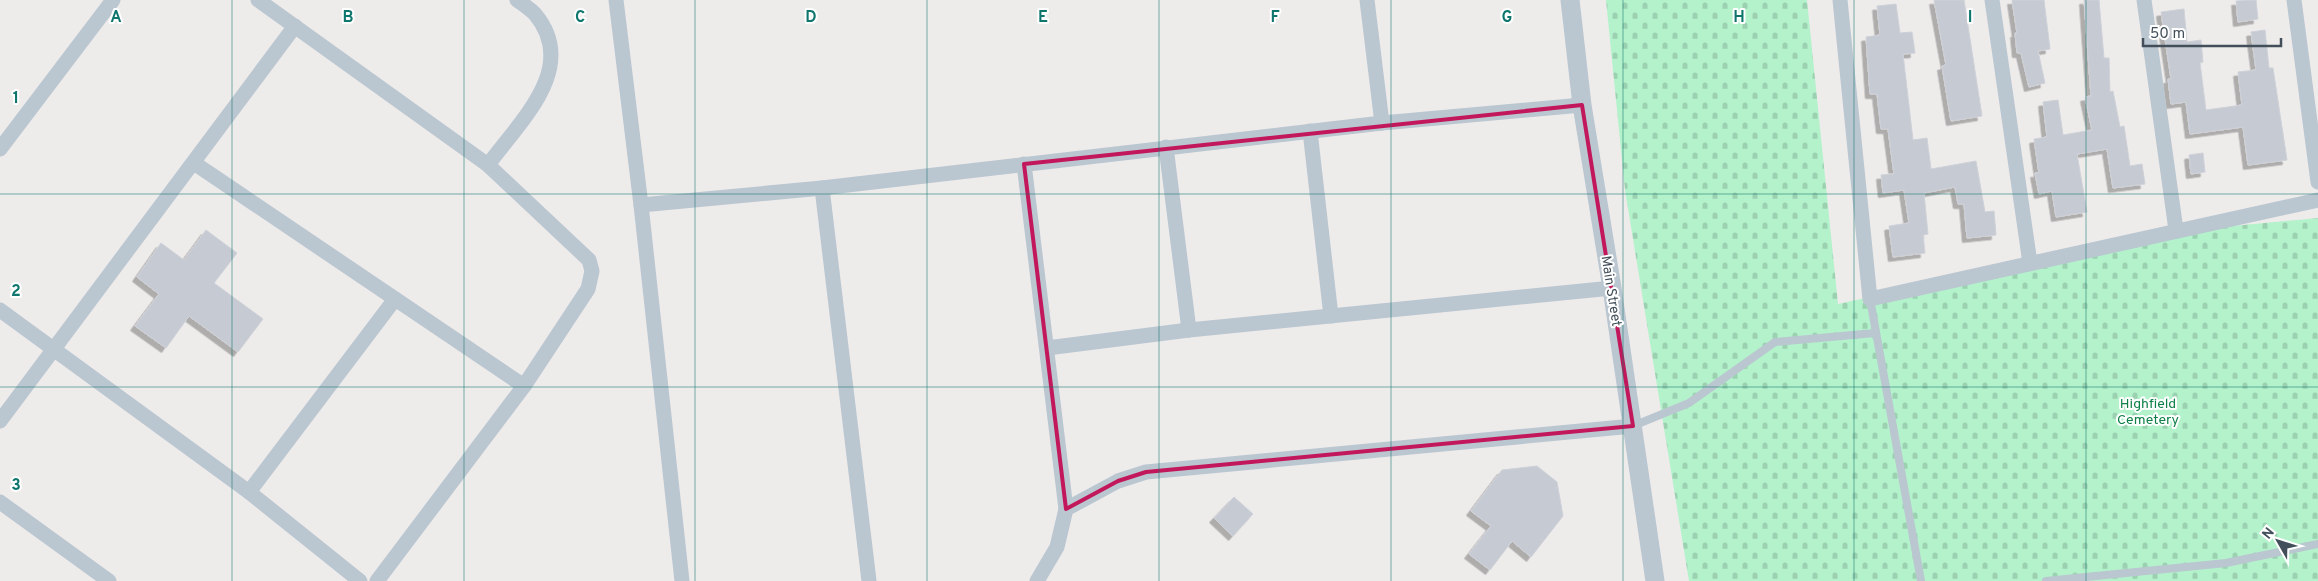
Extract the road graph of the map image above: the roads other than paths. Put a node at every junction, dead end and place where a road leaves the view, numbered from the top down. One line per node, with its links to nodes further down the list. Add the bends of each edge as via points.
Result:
1 (113, 0): 16 (street)
2 (258, 0): 11 (street)
3 (517, 0): 18 (street, via 535,13 549,36 552,65 544,90)
4 (616, 0): 23 (street)
5 (1367, 0): 13 (street)
6 (1570, 0): 12 (street, Main Street)
7 (1840, 0): 28 (street)
8 (1992, 0): 25 (street)
9 (2144, 0): 24 (street)
10 (2294, 0): 20 (street)
11 (295, 26): 17 (street); 18 (street)
12 (1582, 105): 13 (street); 26 (street, Main Street)
13 (1382, 123): 14 (street)
14 (1310, 131): 15 (street); 30 (street)
15 (1166, 147): 19 (street); 31 (street)
16 (0, 149)
17 (194, 163): 27 (street); 34 (street)
18 (488, 164): 35 (street, via 589,260 592,271 588,289)
19 (1024, 164): 21 (street); 33 (street)
20 (2318, 182)
21 (822, 188): 23 (street); 47 (street)
22 (2318, 200): 24 (street)
23 (641, 205): 46 (street)
24 (2176, 230): 25 (street)
25 (2030, 263): 28 (street)
26 (1612, 288): 30 (street); 37 (street, Main Street)
27 (395, 299): 35 (street); 38 (street)
28 (1870, 299): 32 (lane)
29 (0, 310): 34 (street)
30 (1331, 316): 31 (street)
31 (1189, 330): 33 (street)
32 (1875, 333): 37 (lane, via 1775,342 1689,403); 49 (lane)
33 (1047, 348): 40 (street)
34 (53, 350): 36 (street); 38 (street)
35 (524, 386): 45 (street)
36 (0, 421)
37 (1633, 426): 40 (street, via 1146,472 1118,481); 48 (street, Main Street)
38 (249, 492): 44 (street)
39 (0, 502): 43 (street)
40 (1066, 509): 42 (street, via 1057,547)
41 (2318, 544): 50 (lane, via 2226,563)
42 (1044, 579)
43 (109, 581)
44 (360, 581)
45 (376, 581)
46 (682, 581)
47 (869, 581)
48 (1655, 581)
49 (1921, 581)
50 (2046, 581)

